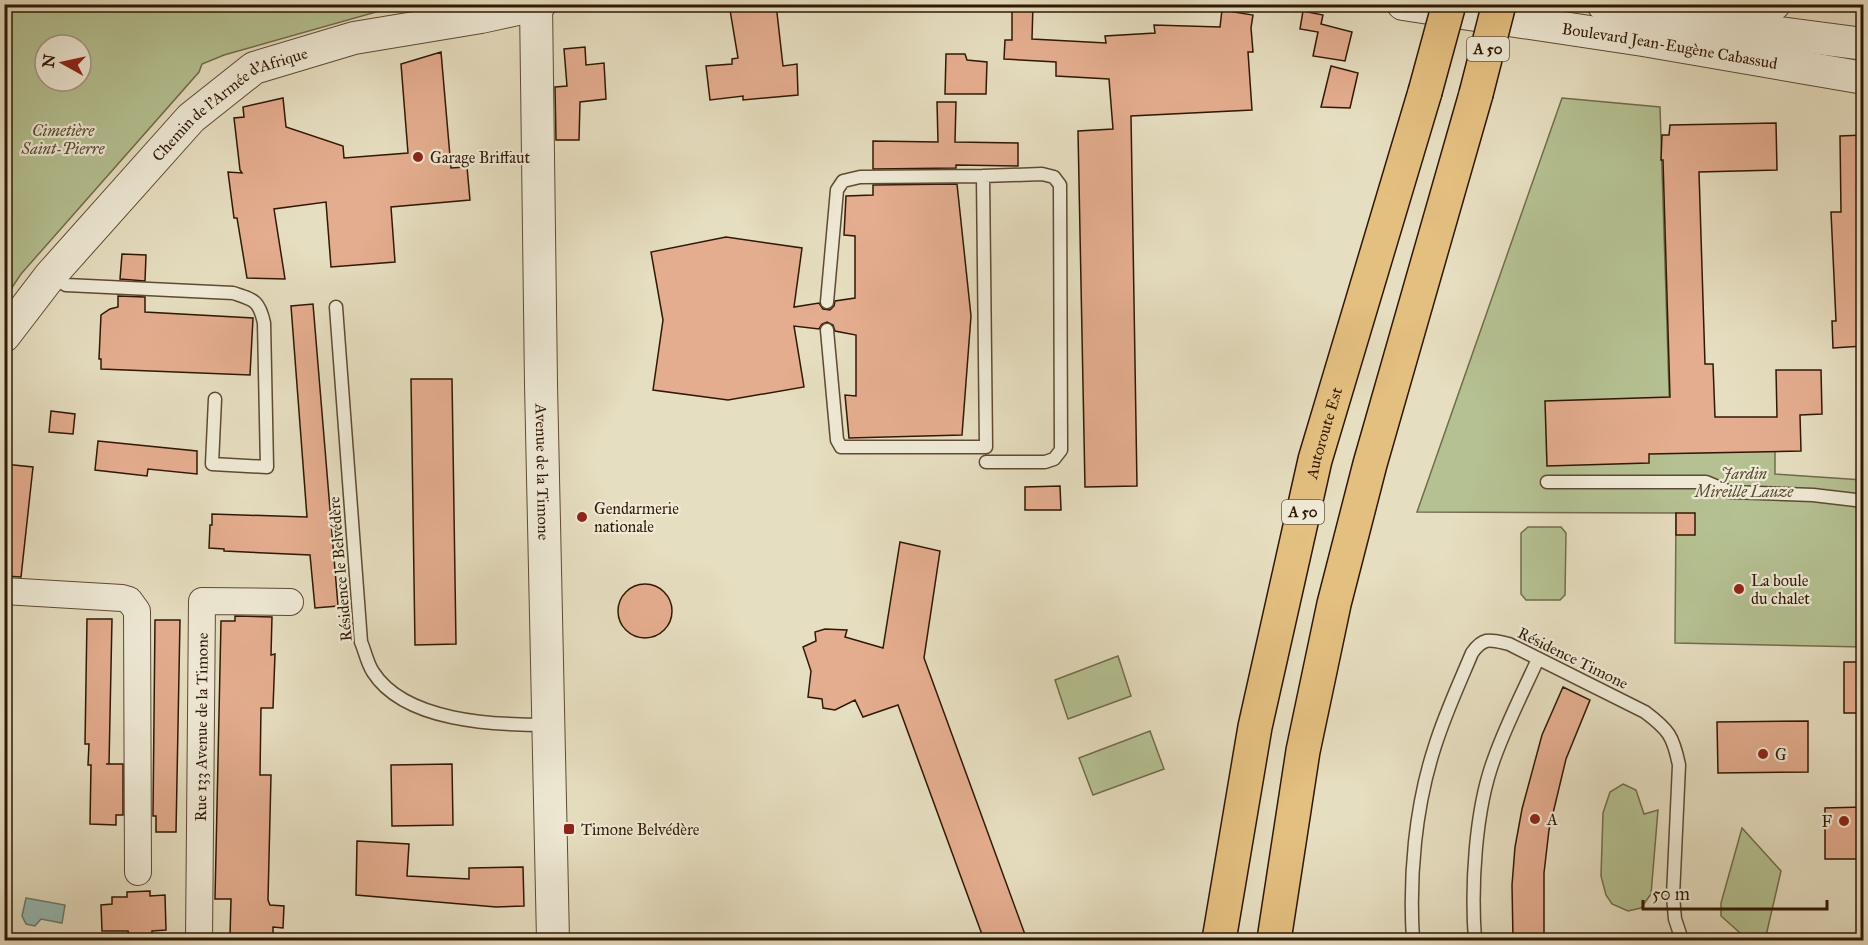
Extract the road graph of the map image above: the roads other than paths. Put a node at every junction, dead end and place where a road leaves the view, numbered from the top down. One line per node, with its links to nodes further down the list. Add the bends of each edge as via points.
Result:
1 (448, 4): 10 (street)
2 (1403, 4): 8 (street, Boulevard Jean-Eugène Cabassud)
3 (1449, 4): 30 (highway, Autoroute Est / A 50, bridge, via 1315,460 1255,727)
4 (1499, 4): 31 (highway, A 50, bridge, via 1334,604 1303,751)
5 (1603, 4): 8 (street, Boulevard Jean-Eugène Cabassud)
6 (1774, 4): 9 (street)
7 (538, 5): 10 (street, Chemin de l'Armée d'Afrique); 26 (street, Avenue de la Timone)
8 (1659, 13): 9 (street, via 1710,36); 12 (street, Boulevard Jean-Eugène Cabassud)
9 (1741, 28): 11 (street, Boulevard Jean-Eugène Cabassud)
10 (354, 38): 14 (street, Chemin de l'Armée d'Afrique, via 254,68 224,91 191,117)
11 (1863, 44)
12 (1863, 78)
13 (983, 176): 15 (lane, via 860,177 843,181 837,190); 17 (lane, via 986,447 841,447 837,440); 20 (lane, via 1042,174 1054,177 1060,185 1061,450 1045,462)
14 (50, 276): 18 (street, Chemin de l'Armée d'Afrique); 19 (lane, via 66,285 233,293 250,298 261,308 264,323 267,467 212,464)
15 (828, 302)
16 (336, 307): 26 (lane, Résidence le Belvédère, via 362,642 373,672 395,695 418,708 507,725)
17 (826, 330)
18 (4, 336)
19 (215, 399)
20 (986, 462)
21 (1547, 482): 22 (lane, via 1706,483 1730,492)
22 (1863, 501)
23 (4, 591): 27 (street, via 122,598 129,600 137,611)
24 (290, 602): 28 (street, Rue 133 Avenue de la Timone, via 202,601)
25 (1538, 659): 32 (lane, Résidence Timone, via 1489,639 1472,653 1434,747 1421,806 1411,895); 33 (lane, via 1493,761 1480,811 1472,902); 34 (lane, Résidence Timone, via 1645,712 1664,726 1675,745 1679,765 1673,896)
26 (549, 725): 29 (street, Avenue de la Timone)
27 (138, 872)
28 (199, 940)
29 (553, 940)
30 (1219, 940)
31 (1274, 940)
32 (1413, 940)
33 (1475, 940)
34 (1682, 940)

